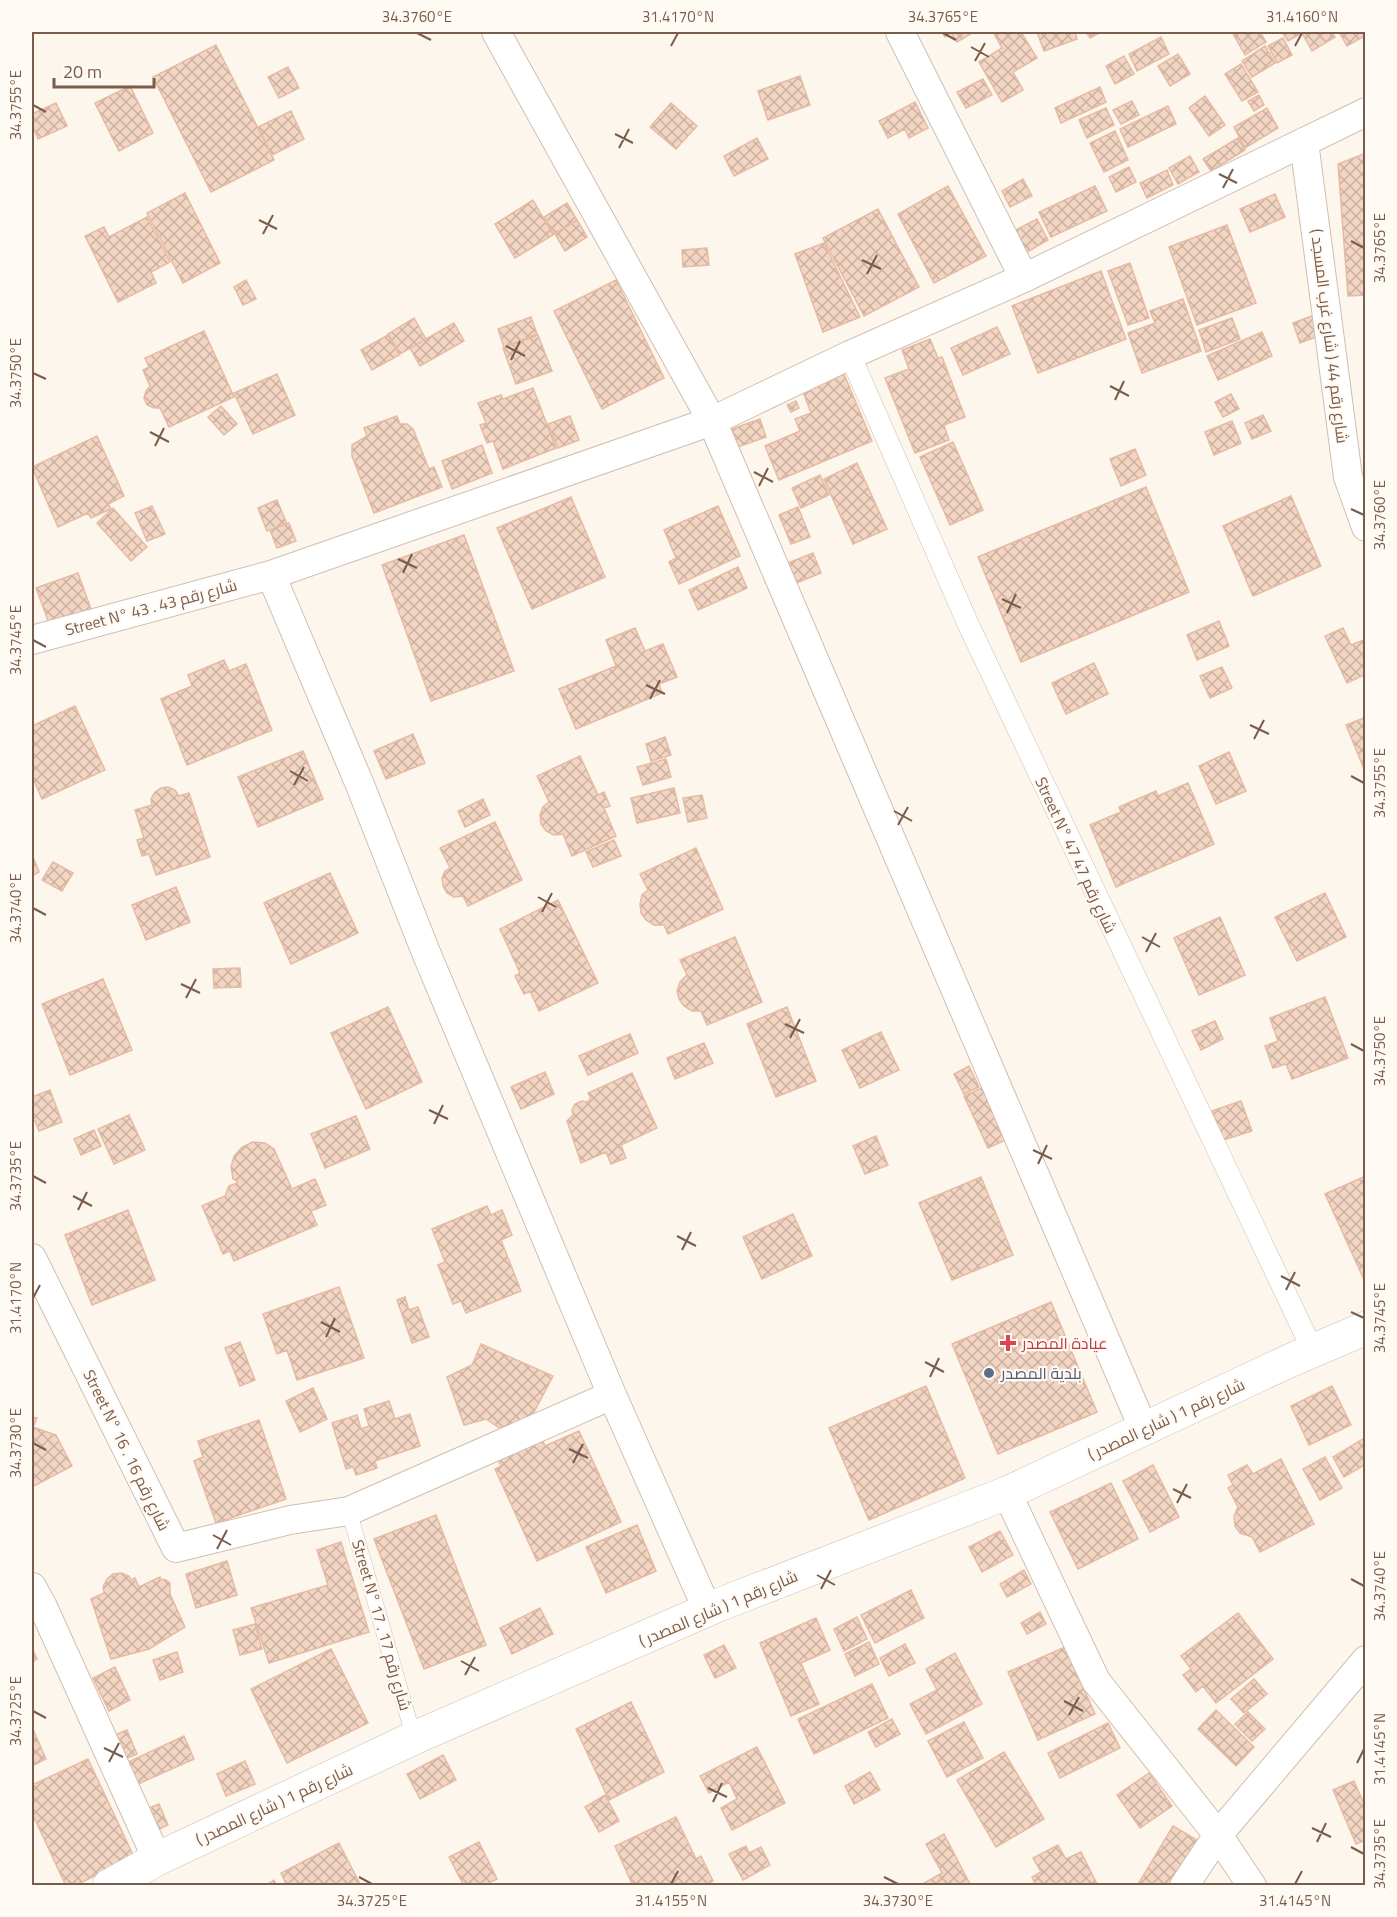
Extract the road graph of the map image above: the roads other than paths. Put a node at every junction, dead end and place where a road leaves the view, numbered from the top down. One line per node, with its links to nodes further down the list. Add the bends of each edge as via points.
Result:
1 (496, 32): 7 (street)
2 (900, 32): 5 (street)
3 (1365, 112): 4 (street, Street N° 43 . شارع رقم 43)
4 (1304, 142): 5 (street, Street N° 43 . شارع رقم 43); 8 (street, شارع رقم 44 ( شارع غرب المسجد ), via 1348,477)
5 (1024, 278): 6 (street, Street N° 43 . شارع رقم 43)
6 (849, 355): 7 (street, Street N° 43 . شارع رقم 43); 13 (street, Street N° 47 شارع رقم 47, via 974,637)
7 (712, 421): 9 (street, Street N° 43 . شارع رقم 43); 15 (street)
8 (1365, 527)
9 (271, 575): 10 (street, Street N° 43 . شارع رقم 43); 14 (street)
10 (32, 640)
11 (32, 1258): 17 (street, Street N° 16 . شارع رقم 16, via 176,1548 290,1520)
12 (1365, 1328): 13 (street, شارع رقم 1 ( شارع المصدر ))
13 (1313, 1351): 15 (street, شارع رقم 1 ( شارع المصدر ))
14 (612, 1395): 17 (street, Street N° 16 . شارع رقم 16); 19 (street)
15 (1144, 1430): 16 (street, شارع رقم 1 ( شارع المصدر ))
16 (1007, 1493): 19 (street, شارع رقم 1 ( شارع المصدر )); 22 (street, via 1096,1681)
17 (349, 1511): 21 (lane, Street N° 17 . شارع رقم 17)
18 (32, 1587): 23 (street)
19 (708, 1611): 21 (street, شارع رقم 1 ( شارع المصدر ))
20 (1365, 1660): 22 (street)
21 (414, 1738): 23 (street, شارع رقم 1 ( شارع المصدر ))
22 (1218, 1835): 25 (street); 26 (street)
23 (157, 1859): 24 (street, شارع رقم 1 ( شارع المصدر ))
24 (109, 1886)
25 (1184, 1886)
26 (1252, 1886)

